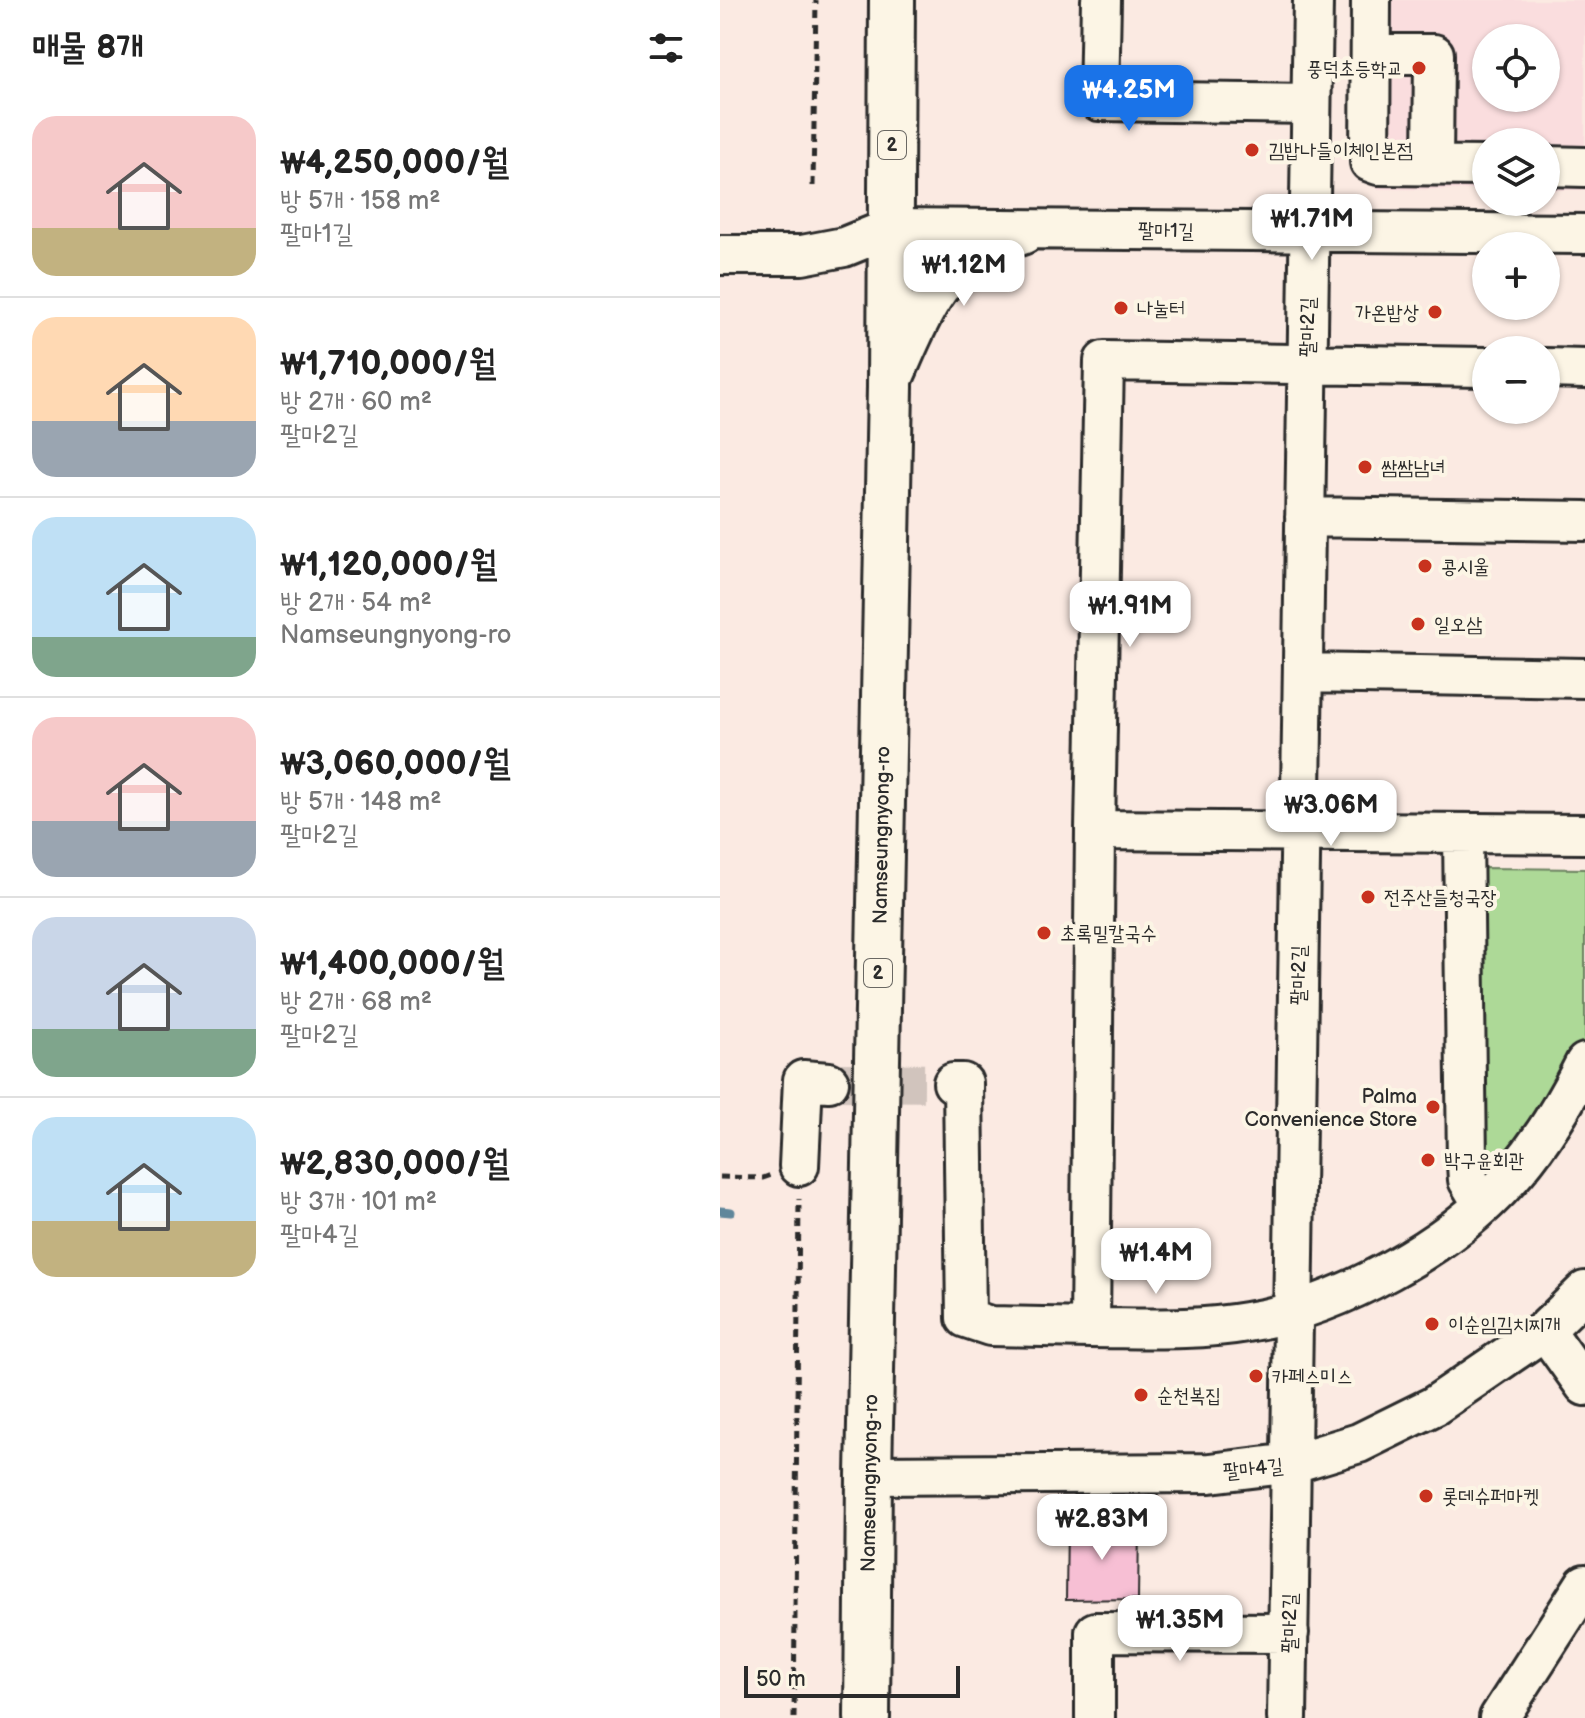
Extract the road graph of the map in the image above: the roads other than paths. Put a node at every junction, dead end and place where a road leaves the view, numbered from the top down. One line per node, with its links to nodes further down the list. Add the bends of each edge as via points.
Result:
1 (892, 0): 11 (main road, Namseungnyong-ro / 2)
2 (1101, 0): 6 (street, via 1099,101)
3 (1313, 0): 6 (street, 팔마2길)
4 (1371, 0): 5 (street)
5 (1371, 54): 7 (street, via 1370,162); 7 (street, via 1434,54)
6 (1311, 104): 13 (street, 팔마2길)
7 (1433, 165): 8 (street)
8 (1472, 166)
9 (1560, 166): 10 (street)
10 (1585, 167)
11 (891, 228): 12 (street, 팔마1길); 15 (street, via 844,247 802,255); 20 (main road, Namseungnyong-ro / 2)
12 (1039, 229): 13 (street, 팔마1길); 20 (street, via 982,250 947,278 923,312)
13 (1309, 231): 14 (street, 팔마1길); 16 (street, 팔마2길)
14 (1585, 234)
15 (720, 255)
16 (1307, 364): 17 (street); 21 (street, 팔마2길); 25 (street, via 1104,361)
17 (1472, 367)
18 (1560, 368): 19 (street)
19 (1585, 369)
20 (890, 387): 40 (main road, Namseungnyong-ro / 2)
21 (1305, 517): 22 (street); 23 (street, 팔마2길)
22 (1585, 521)
23 (1303, 673): 24 (street); 26 (street, 팔마2길)
24 (1585, 678)
25 (1095, 830): 26 (street); 36 (street)
26 (1301, 831): 27 (street); 35 (street, 팔마2길)
27 (1463, 833): 28 (street); 33 (street, via 1467,1164 1468,1180)
28 (1585, 834)
29 (1585, 1063): 33 (street, via 1542,1139)
30 (829, 1082): 32 (street, via 803,1080)
31 (953, 1083): 36 (street, via 963,1083 966,1318 990,1326)
32 (799, 1166)
33 (1483, 1205): 35 (street, via 1413,1256)
34 (1585, 1291): 37 (street, 팔마4길)
35 (1292, 1313): 36 (street, via 1206,1327); 39 (street, 팔마2길)
36 (1090, 1328)
37 (1545, 1330): 38 (street); 39 (street, 팔마4길, via 1434,1406 1359,1443)
38 (1585, 1386)
39 (1293, 1463): 40 (street, 팔마4길, via 1210,1473); 42 (street, 팔마2길)
40 (869, 1475): 43 (main road, Namseungnyong-ro / 2)
41 (1585, 1584): 46 (street)
42 (1289, 1633): 44 (street, via 1095,1632); 45 (street, 팔마2길)
43 (867, 1718)
44 (1095, 1718)
45 (1287, 1718)
46 (1499, 1718)

